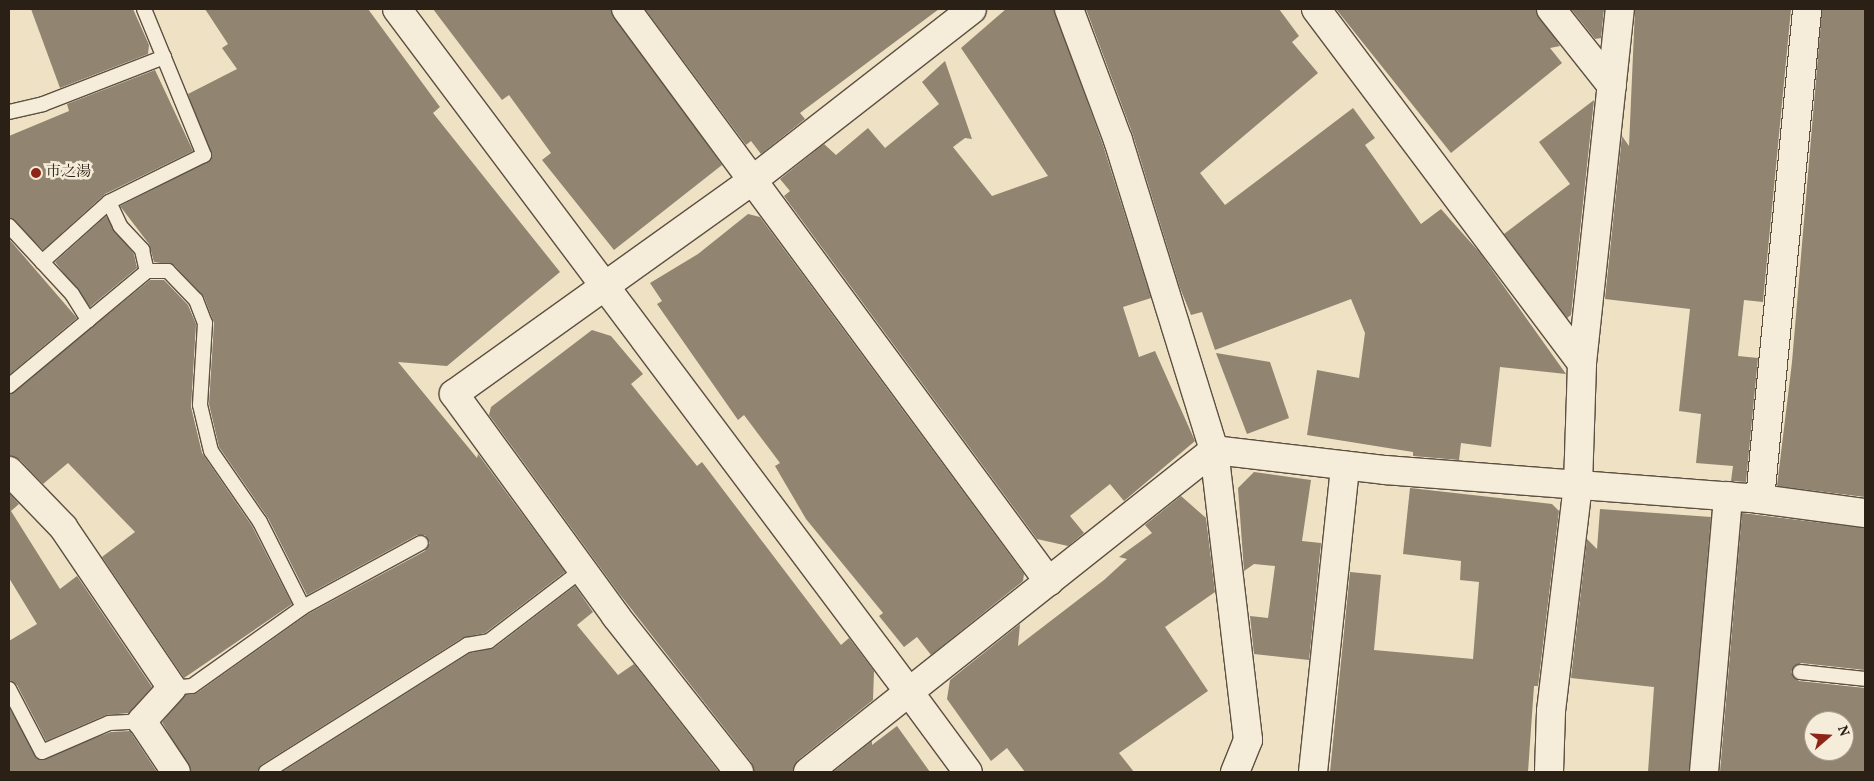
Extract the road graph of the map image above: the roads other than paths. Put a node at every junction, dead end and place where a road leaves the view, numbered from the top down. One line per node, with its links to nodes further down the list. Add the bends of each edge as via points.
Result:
1 (144, 9): 10 (lane)
2 (397, 9): 18 (street)
3 (626, 9): 13 (street)
4 (972, 9): 13 (street)
5 (1070, 9): 22 (street, via 1118,140)
6 (1316, 9): 20 (street)
7 (1551, 9): 11 (street)
8 (1620, 9): 11 (street)
9 (1807, 9): 27 (street)
10 (164, 57): 12 (lane, via 43,104); 14 (lane, via 204,155)
11 (1612, 86): 20 (street)
12 (9, 112)
13 (754, 179): 18 (street); 31 (street)
14 (109, 202): 16 (lane); 17 (lane, via 120,226 142,250)
15 (9, 226): 16 (lane)
16 (42, 262): 19 (lane)
17 (147, 271): 19 (lane); 32 (lane, via 168,271 196,300 205,323 200,405 208,444 260,522)
18 (604, 289): 30 (street, via 454,394); 37 (street)
19 (88, 320): 21 (lane)
20 (1582, 363): 25 (street)
21 (9, 386)
22 (1214, 450): 23 (street); 31 (street); 44 (street, via 1248,740)
23 (1345, 466): 25 (street); 45 (street)
24 (9, 471): 35 (street, via 63,527)
25 (1578, 485): 26 (street); 46 (street, via 1551,711)
26 (1728, 496): 27 (street); 47 (street)
27 (1760, 499): 28 (street)
28 (1865, 513)
29 (421, 543): 32 (lane)
30 (582, 570): 40 (lane, via 489,641 466,645); 41 (street)
31 (1049, 582): 37 (street)
32 (303, 607): 35 (lane, via 192,686)
33 (1800, 672): 34 (lane)
34 (1865, 679)
35 (172, 688): 38 (street)
36 (9, 689): 38 (lane, via 42,752 109,723)
37 (909, 692): 42 (street); 43 (street)
38 (142, 721): 39 (street)
39 (176, 772)
40 (266, 772)
41 (739, 772)
42 (808, 772)
43 (968, 772)
44 (1235, 772)
45 (1313, 772)
46 (1549, 772)
47 (1704, 772)

